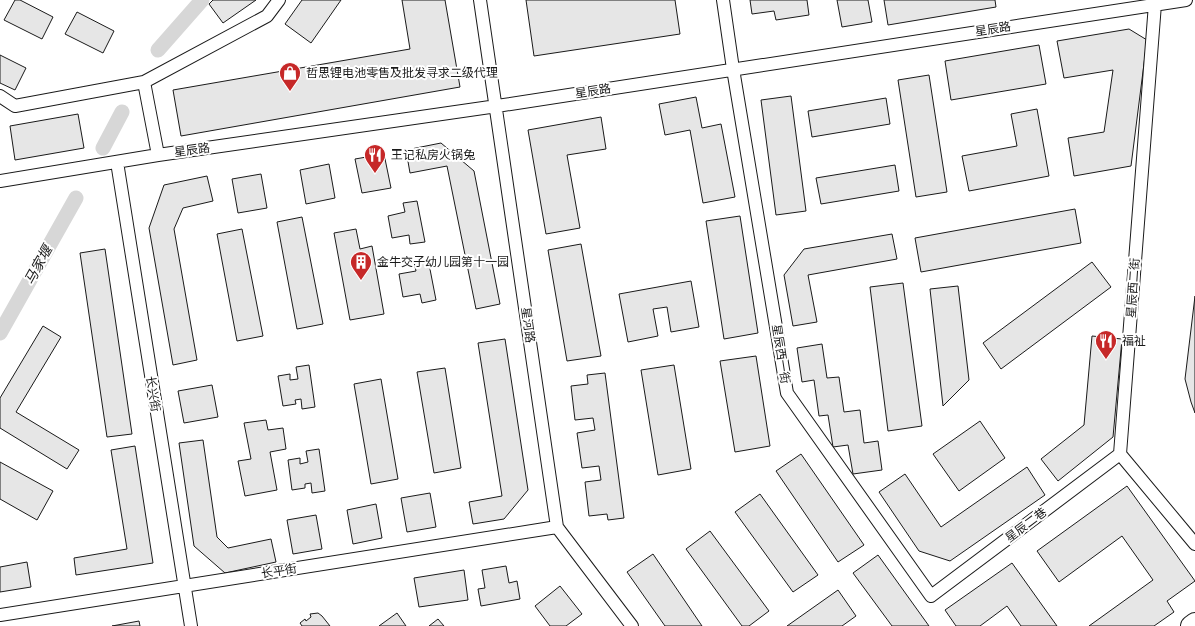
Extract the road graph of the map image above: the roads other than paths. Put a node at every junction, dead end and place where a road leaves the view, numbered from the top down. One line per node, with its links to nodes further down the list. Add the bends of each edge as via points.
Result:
1 (279, 0): 7 (street, via 267,16)
2 (480, 0): 9 (street, 星河路)
3 (723, 0): 6 (street, 星辰西一街)
4 (1186, 0): 5 (street, 星辰路)
5 (1155, 4): 6 (street, 星辰路); 13 (street, 星辰西二街)
6 (733, 69): 9 (street, 星辰路); 17 (street, 星辰西一街, via 788,393)
7 (144, 82): 8 (street, via 15,106); 10 (street)
8 (0, 96)
9 (497, 106): 10 (street, 星辰路); 14 (street, 星河路)
10 (158, 155): 11 (street, 星辰路)
11 (117, 162): 12 (street, 星辰路); 16 (street, 长兴街)
12 (0, 181)
13 (1120, 454): 15 (street); 17 (street, 星辰二巷)
14 (557, 527): 16 (street, 长平街); 21 (street, 星河路)
15 (1195, 544)
16 (183, 586): 18 (street, 长平街); 20 (street, 长兴街)
17 (931, 596)
18 (0, 615)
19 (1195, 623): 22 (main road)
20 (191, 626)
21 (632, 626)
22 (1191, 626)

